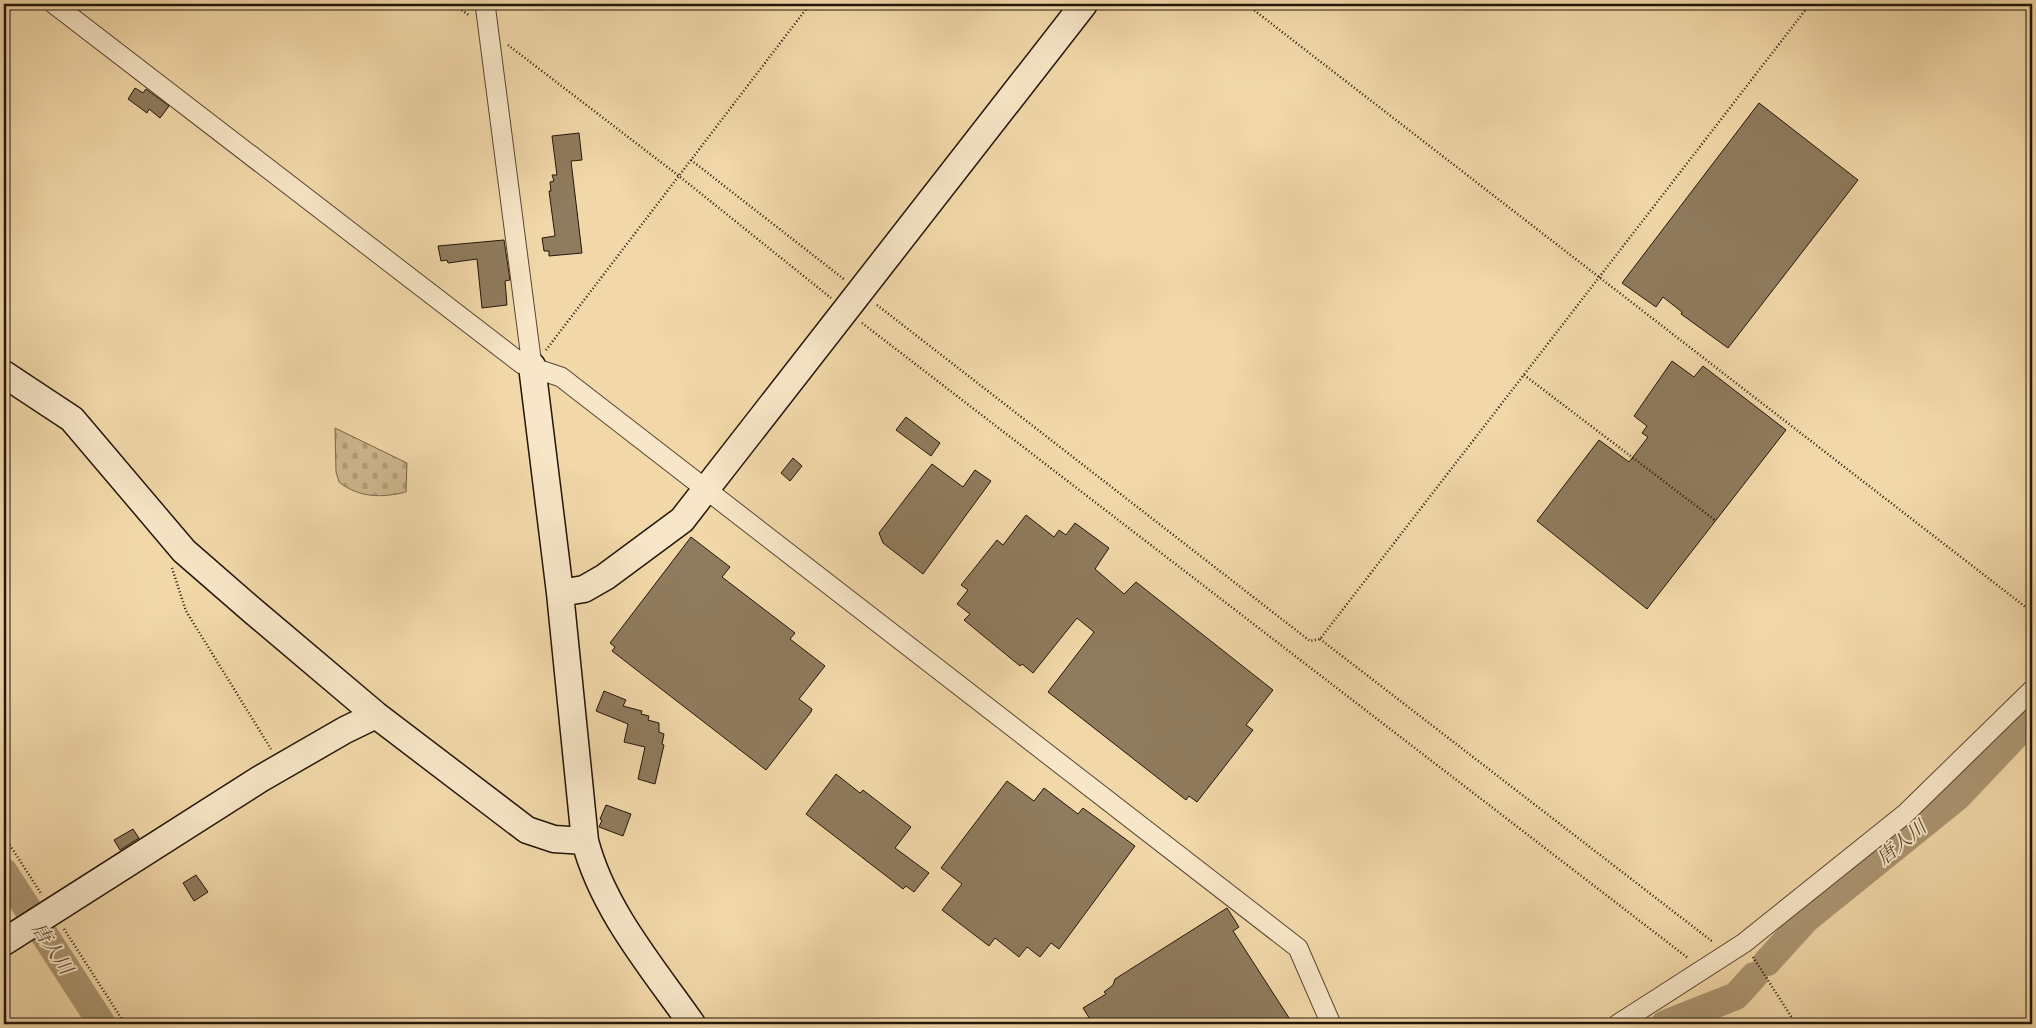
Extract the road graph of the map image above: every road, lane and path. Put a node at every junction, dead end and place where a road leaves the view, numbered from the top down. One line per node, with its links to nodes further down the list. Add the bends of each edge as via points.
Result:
1 (54, 4): 13 (street, via 522,364)
2 (453, 4): 8 (path)
3 (485, 4): 8 (street)
4 (810, 4): 9 (path)
5 (1084, 4): 12 (street)
6 (1246, 4): 11 (path)
7 (1810, 4): 11 (path)
8 (488, 30): 10 (path); 13 (street)
9 (691, 160): 10 (path); 12 (path)
10 (679, 176): 12 (path); 13 (path)
11 (1599, 278): 15 (path); 20 (path)
12 (853, 301): 16 (street); 21 (path, via 1310,641); 28 (path)
13 (532, 366): 16 (street, via 561,377); 19 (street)
14 (4, 374): 23 (street, via 72,419 184,551)
15 (1524, 375): 17 (path); 21 (path)
16 (707, 490): 19 (street, via 682,520 605,577 584,590); 30 (street, via 1298,948)
17 (1716, 521)
18 (171, 565): 24 (path, via 186,611)
19 (560, 593): 25 (street)
20 (2032, 612)
21 (1320, 639): 27 (path)
22 (2032, 690): 27 (street, via 1905,814)
23 (376, 716): 24 (street); 25 (street, via 527,830 554,839)
24 (283, 766): 26 (street)
25 (585, 841): 29 (street, via 592,866 622,924)
26 (4, 942)
27 (1736, 948): 28 (street); 32 (path)
28 (1704, 969): 31 (street)
29 (692, 1024)
30 (1331, 1024)
31 (1618, 1024)
32 (1796, 1024)

